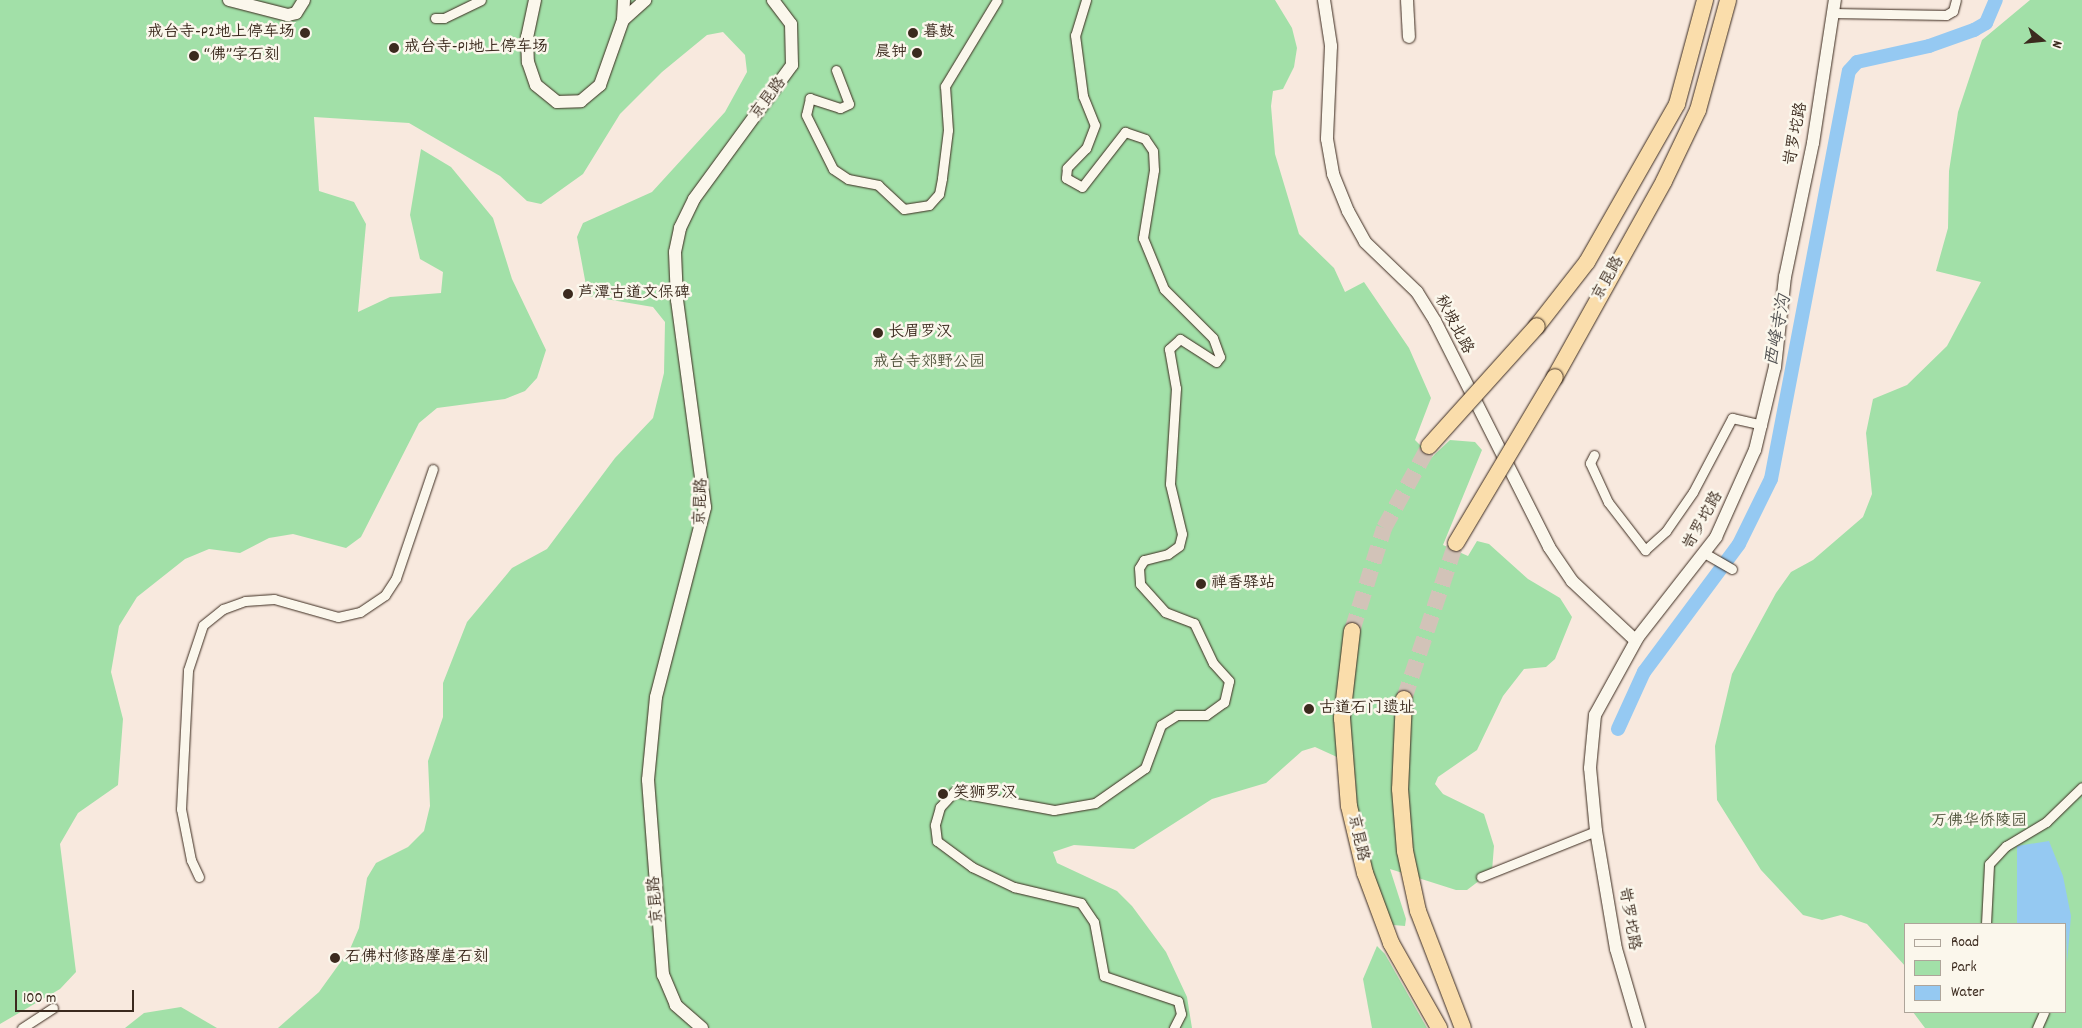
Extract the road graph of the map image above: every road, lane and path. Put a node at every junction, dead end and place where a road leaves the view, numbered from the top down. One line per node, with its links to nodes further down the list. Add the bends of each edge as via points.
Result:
1 (229, 0): 2 (street, via 288,15 296,13)
2 (304, 0)
3 (481, 0): 16 (street, via 444,18)
4 (532, 0): 17 (street, via 528,62 536,85 558,102 581,101 600,85)
5 (624, 0): 17 (street)
6 (645, 0): 17 (street)
7 (773, 0): 38 (street, 京昆路, via 791,24 792,65 694,199 680,228 675,252 677,300 705,507 656,697 648,780 663,975 676,1005)
8 (997, 0): 19 (street, via 976,28 945,86 948,130 942,178 939,194 929,205 904,209 878,186 848,179 833,169 806,115 810,98 840,108 849,104)
9 (1086, 0): 39 (street, via 1075,34 1083,96 1095,125 1086,148 1067,168 1066,178 1082,187 1126,132 1145,139 1153,150 1154,170 1143,238 1164,289 1213,338 1220,357 1216,362 1180,339 1169,349 1176,388 1170,484 1182,534 1179,546 1168,554 1144,560 1139,568 1140,584 1165,612 1194,623 1213,663 1229,681 1224,702 1206,715 1177,715 1161,725 1145,768 1095,803 1054,810 954,792 940,807 935,825 937,841 972,867 1014,887 1081,903 1094,922 1104,976 1178,1001 1181,1014)
10 (1324, 0): 28 (street, 秋坡北路, via 1331,46 1327,139 1333,174 1348,211 1365,242 1417,292 1435,321 1549,547 1572,581)
11 (1407, 0): 18 (street)
12 (1705, 0): 21 (highway, 京昆路, bridge, via 1677,104 1587,262 1537,326)
13 (1728, 0): 24 (highway, 京昆路, bridge, via 1698,110 1664,181 1555,377)
14 (1956, 0): 15 (street, via 1953,11 1940,16)
15 (1834, 6): 20 (street, 岢罗坨路)
16 (435, 18)
17 (623, 20)
18 (1409, 37)
19 (836, 70)
20 (1762, 425): 22 (street, via 1732,418 1693,492 1666,531 1645,550 1608,502 1590,463); 25 (street, 岢罗坨路, via 1746,476)
21 (1429, 446)
22 (1594, 455)
23 (433, 469): 32 (street, via 396,578 385,595 360,612 338,617 274,599 245,601 223,609 203,625 188,670 181,809 191,860)
24 (1456, 543)
25 (1706, 554): 26 (street); 28 (street, 岢罗坨路)
26 (1731, 568)
27 (1352, 631): 40 (highway, 京昆路, via 1342,718 1349,806 1365,873 1392,943)
28 (1635, 640): 31 (street, 岢罗坨路, via 1595,715 1590,768)
29 (1404, 699): 41 (highway, via 1402,818 1418,911)
30 (2082, 787): 34 (street, via 2046,822 2006,846 1989,864)
31 (1596, 831): 33 (street); 42 (street, 岢罗坨路, via 1616,949)
32 (199, 877)
33 (1481, 877)
34 (1986, 923)
35 (53, 1008): 37 (street)
36 (2044, 1013): 43 (street)
37 (22, 1028)
38 (702, 1028)
39 (1174, 1028)
40 (1439, 1028)
41 (1463, 1028)
42 (1638, 1028)
43 (2037, 1028)

